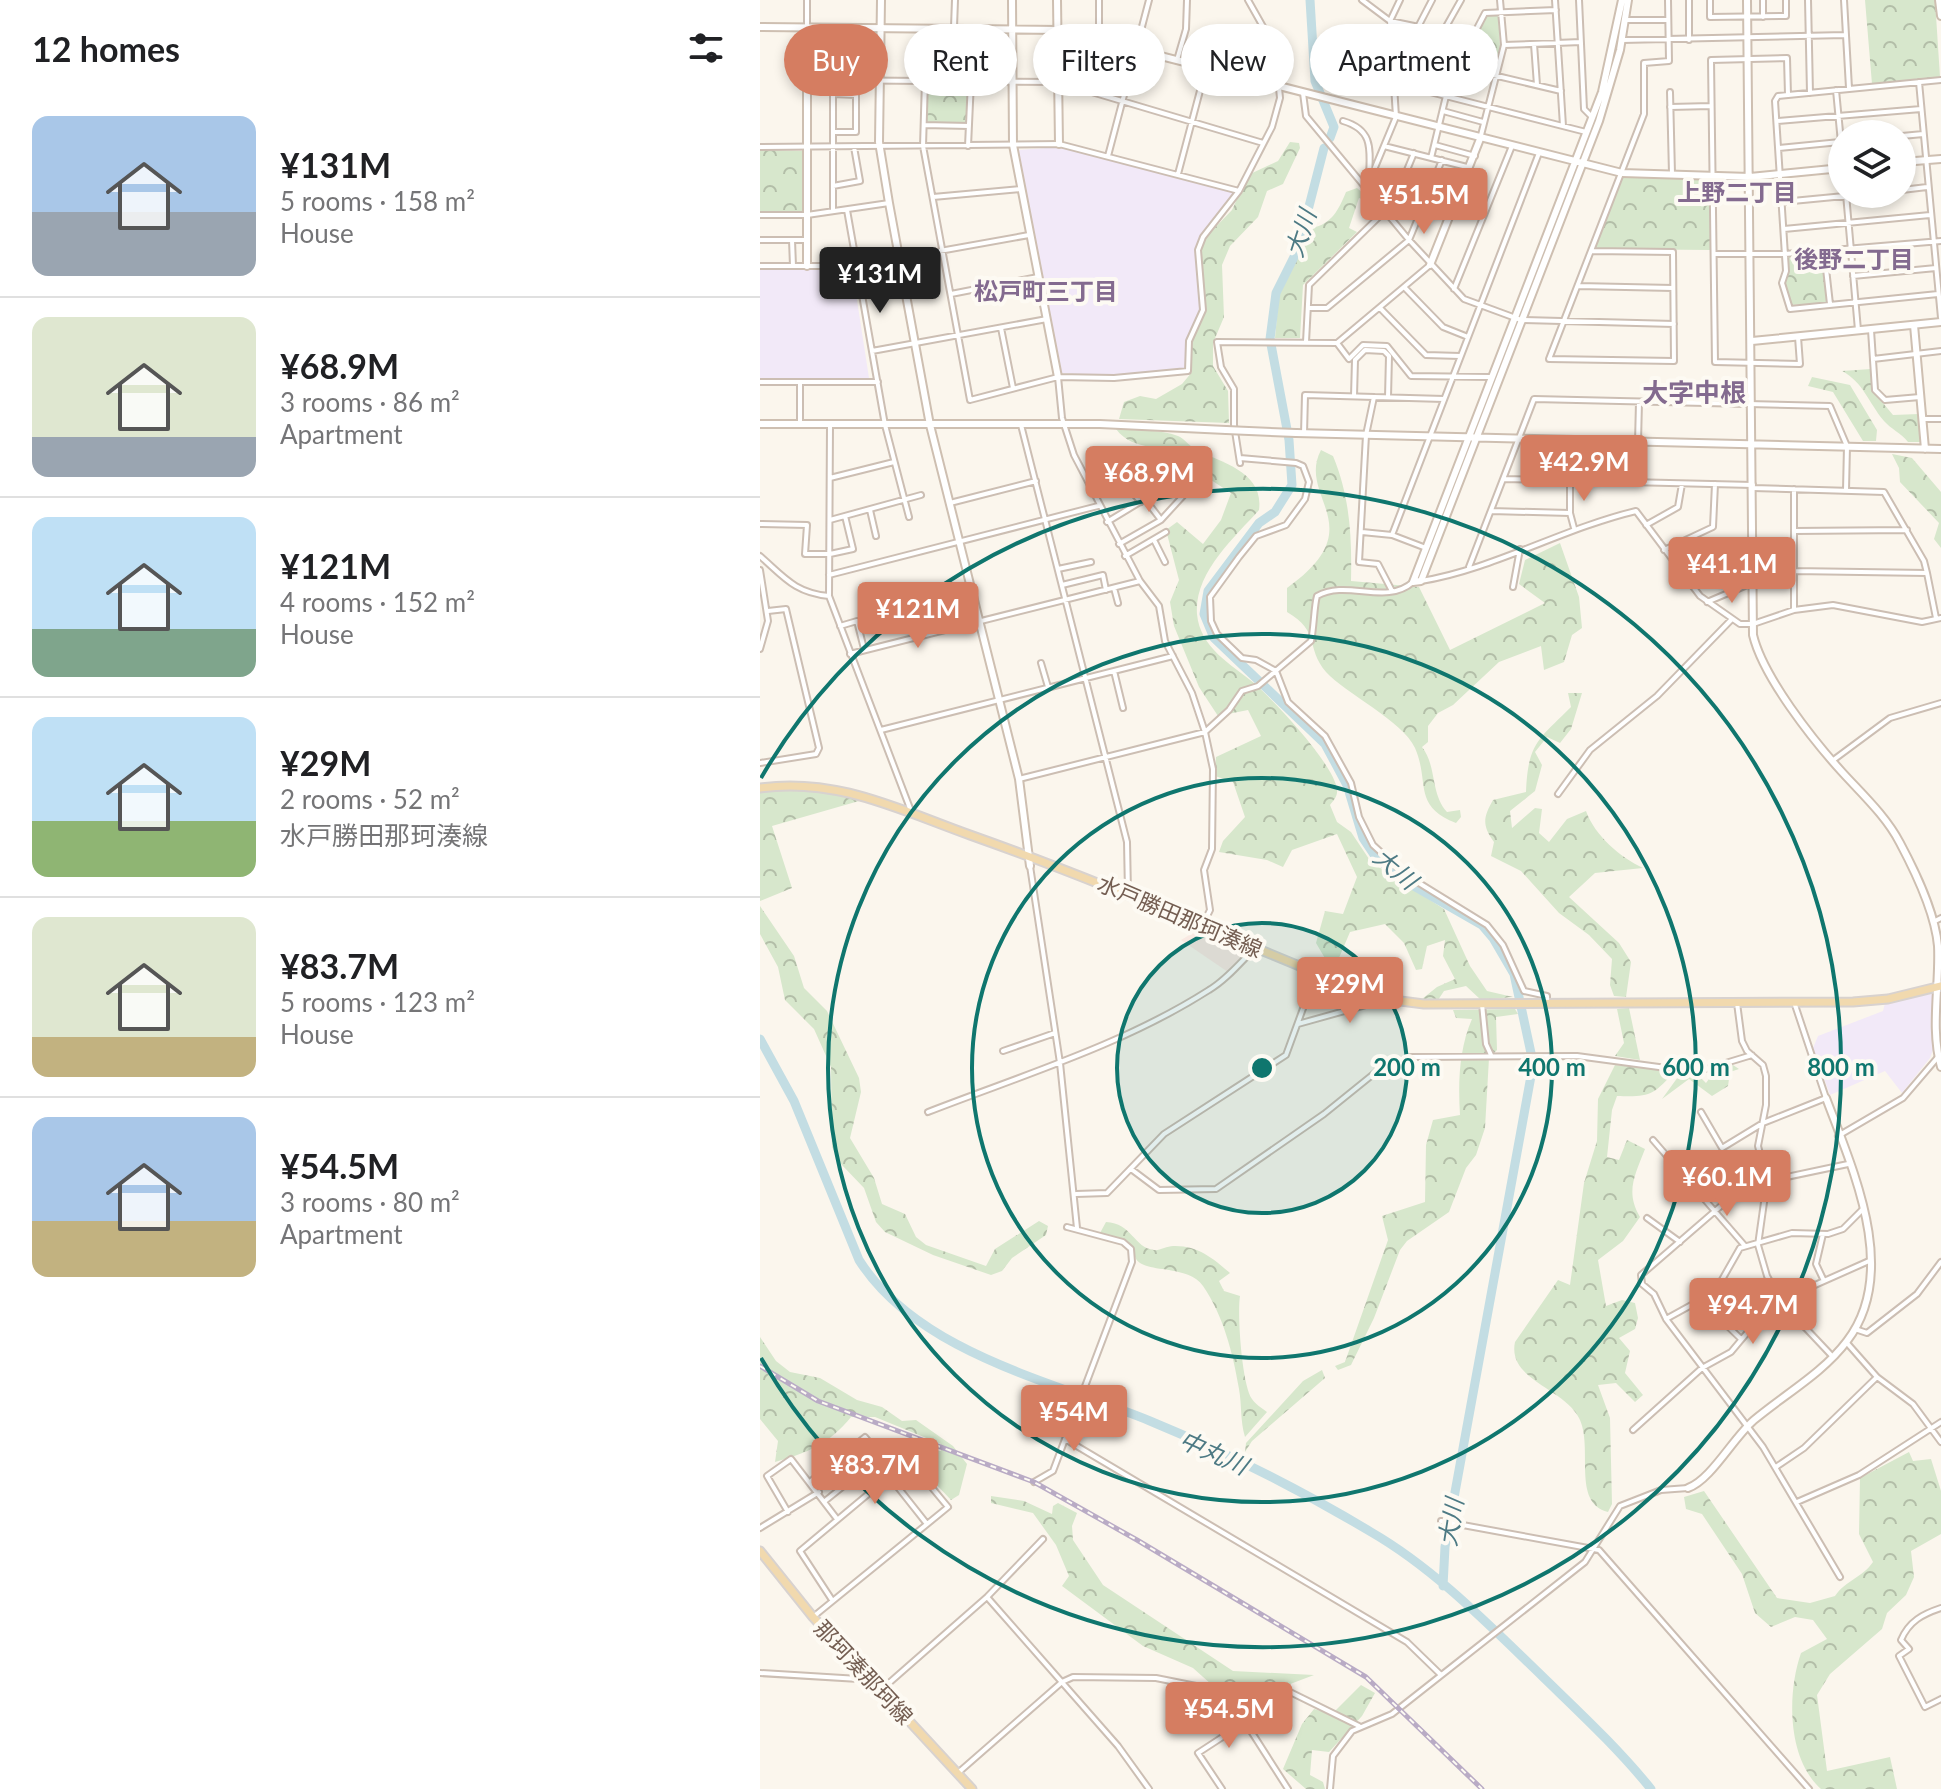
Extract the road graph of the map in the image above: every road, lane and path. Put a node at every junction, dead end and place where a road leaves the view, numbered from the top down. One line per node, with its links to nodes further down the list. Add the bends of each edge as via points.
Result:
1 (807, 0): 35 (street)
2 (881, 0): 36 (street)
3 (955, 0): 37 (street)
4 (1012, 0): 38 (street)
5 (1057, 0): 39 (street)
6 (1099, 0): 40 (street)
7 (1149, 0): 41 (street)
8 (1187, 0): 62 (street)
9 (1248, 0): 42 (street)
10 (1362, 0): 34 (street)
11 (1400, 0): 34 (street)
12 (1432, 0): 45 (street)
13 (1461, 0): 46 (street)
14 (1500, 0): 28 (street)
15 (1555, 0): 27 (street)
16 (1579, 0): 56 (street)
17 (1625, 0): 32 (street)
18 (1668, 0): 33 (street)
19 (1689, 0): 55 (street)
20 (1710, 0): 30 (street, via 1710,17)
21 (1747, 0): 30 (street)
22 (1763, 0): 31 (street)
23 (1786, 0): 31 (street, via 1786,16)
24 (1808, 0): 50 (street)
25 (1844, 0): 51 (street)
26 (1939, 0): 29 (street)
27 (1556, 10): 28 (street); 57 (street)
28 (1501, 12): 47 (street, via 1485,13); 59 (street)
29 (1941, 14)
30 (1747, 17): 31 (street); 52 (street)
31 (1763, 17)
32 (1623, 20): 33 (street); 53 (street); 100 (street)
33 (1668, 20): 54 (street)
34 (1390, 21): 43 (street); 44 (street)
35 (807, 24)
36 (881, 24)
37 (954, 24)
38 (1012, 24)
39 (1058, 24)
40 (1099, 24)
41 (1143, 24)
42 (1262, 24)
43 (1390, 24)
44 (1404, 24)
45 (1420, 24)
46 (1448, 24)
47 (1479, 24)
48 (760, 27): 49 (street)
49 (784, 27)
50 (1809, 35): 51 (street); 52 (street); 75 (street)
51 (1845, 35): 69 (street)
52 (1747, 38): 55 (street); 61 (street)
53 (1622, 40): 54 (street); 139 (street, via 1608,93)
54 (1668, 40): 55 (street); 142 (street, via 1669,61 1644,63 1644,114)
55 (1689, 40)
56 (1581, 42): 57 (street); 100 (street, via 1584,109)
57 (1559, 43): 58 (street); 72 (street)
58 (1534, 44): 59 (street); 68 (street)
59 (1504, 45): 64 (street)
60 (1165, 57): 62 (street)
61 (1748, 59): 76 (street, via 1787,58); 93 (street, via 1711,60); 147 (street)
62 (1177, 60): 63 (street)
63 (1181, 61)
64 (1498, 68)
65 (1498, 75): 68 (street)
66 (1941, 80): 67 (street)
67 (1919, 82): 69 (street); 96 (street)
68 (1537, 85): 72 (street)
69 (1849, 88): 70 (street)
70 (1836, 90): 75 (street); 98 (street)
71 (1294, 91): 74 (street)
72 (1561, 91): 108 (street)
73 (1670, 92): 95 (street)
74 (1303, 93): 99 (street); 153 (street, via 1303,111)
75 (1810, 93): 76 (street)
76 (1788, 95): 104 (street, via 1775,101)
77 (807, 96): 128 (street)
78 (833, 96): 110 (street)
79 (856, 96): 110 (street, via 856,132)
80 (880, 96): 127 (street)
81 (925, 96): 106 (street)
82 (970, 96): 107 (street)
83 (1012, 96): 118 (street)
84 (1058, 96): 117 (street)
85 (1109, 96): 92 (street)
86 (1124, 96): 92 (street)
87 (1199, 96): 102 (street)
88 (1279, 96): 115 (street)
89 (1395, 96): 99 (street)
90 (1448, 96): 94 (street); 97 (street)
91 (1491, 96): 94 (street)
92 (1123, 100): 102 (street); 132 (street)
93 (1711, 106): 95 (street); 146 (street)
94 (1488, 107): 105 (street); 108 (street)
95 (1670, 107): 143 (street)
96 (1921, 109): 98 (street); 112 (street)
97 (1443, 111): 105 (street); 109 (street)
98 (1839, 116): 101 (street); 104 (street)
99 (1396, 117): 109 (street); 122 (street)
100 (1592, 117): 111 (street)
101 (1839, 120)
102 (1192, 121): 115 (street); 145 (street)
103 (1343, 121): 148 (street, via 1361,127 1369,138)
104 (1777, 121): 129 (street)
105 (1484, 122): 114 (street)
106 (924, 125): 107 (street); 120 (street)
107 (969, 126): 121 (street)
108 (1563, 126): 111 (street)
109 (1439, 128): 114 (street); 119 (street)
110 (833, 132): 125 (street)
111 (1586, 132): 139 (street)
112 (1923, 134): 113 (street); 137 (street)
113 (1916, 135)
114 (1480, 139): 123 (street); 133 (street)
115 (1263, 143): 154 (street)
116 (1828, 143): 129 (street)
117 (1059, 144): 118 (street); 132 (street)
118 (1013, 145): 121 (street); 152 (street)
119 (1435, 145): 133 (street); 134 (street)
120 (923, 146): 121 (street); 127 (street); 155 (street)
121 (968, 146)
122 (1384, 146): 130 (street); 148 (street)
123 (1512, 146): 131 (street); 194 (street)
124 (760, 147): 128 (street)
125 (833, 147): 126 (street); 128 (street); 149 (street)
126 (854, 147): 127 (street); 149 (street, via 860,181)
127 (880, 147): 158 (street)
128 (807, 148): 164 (street)
129 (1779, 148): 144 (street)
130 (1414, 153): 134 (street); 162 (street)
131 (1539, 153): 139 (street); 198 (street)
132 (1108, 156): 145 (street)
133 (1475, 156): 140 (street)
134 (1431, 158): 136 (street)
135 (1941, 159): 137 (street)
136 (1442, 160): 140 (street); 172 (street)
137 (1926, 160): 138 (street); 150 (street)
138 (1916, 161)
139 (1578, 162): 142 (street); 203 (street)
140 (1471, 168): 183 (street)
141 (1828, 169): 144 (street)
142 (1622, 173): 143 (street); 177 (street)
143 (1672, 174): 146 (street)
144 (1780, 174): 147 (street); 157 (street)
145 (1178, 175): 154 (street)
146 (1712, 176): 147 (street); 179 (street)
147 (1750, 177): 180 (street)
148 (1369, 179): 153 (street)
149 (833, 186): 161 (street)
150 (1928, 187): 151 (street); 165 (street)
151 (1916, 188)
152 (1021, 189): 155 (street); 168 (street)
153 (1366, 189): 162 (street)
154 (1239, 191): 224 (street, via 1198,250 1203,310 1189,341 1190,370)
155 (933, 197): 176 (street)
156 (1828, 197): 157 (street)
157 (1782, 202): 167 (street)
158 (889, 203): 160 (street); 182 (street)
159 (1847, 208): 166 (street)
160 (847, 210): 161 (street); 187 (street)
161 (833, 211): 164 (street)
162 (1386, 214): 172 (street); 200 (street, via 1309,285)
163 (760, 215): 164 (street)
164 (807, 215): 171 (street)
165 (1930, 215): 166 (street); 174 (street)
166 (1848, 222): 167 (street); 175 (street)
167 (1784, 229): 181 (street)
168 (1029, 235): 176 (street); 190 (street)
169 (760, 240): 170 (street)
170 (792, 240): 171 (street); 185 (street)
171 (807, 240): 186 (street)
172 (1409, 240): 183 (street); 200 (street, via 1327,308)
173 (1941, 241): 174 (street)
174 (1934, 242): 175 (street); 188 (street)
175 (1851, 249): 178 (street); 189 (street)
176 (943, 250): 182 (street); 195 (street)
177 (1592, 251): 191 (street); 193 (street, via 1673,252)
178 (1824, 251): 181 (street); 199 (street)
179 (1714, 254): 180 (street); 223 (street, via 1715,362)
180 (1751, 254): 181 (street); 214 (street)
181 (1785, 254): 199 (street, via 1782,283 1790,309)
182 (900, 259): 187 (street); 216 (street)
183 (1430, 265): 192 (street); 194 (street)
184 (760, 266): 185 (street)
185 (793, 266): 186 (street)
186 (807, 266): 187 (street)
187 (856, 266): 218 (street)
188 (1936, 268): 189 (street); 196 (street)
189 (1853, 276): 197 (street)
190 (1038, 277): 195 (street); 202 (street)
191 (1578, 286): 193 (street); 205 (street)
192 (1405, 288): 201 (street); 212 (street, via 1443,327)
193 (1673, 288): 206 (street)
194 (1454, 289): 198 (street)
195 (951, 294): 211 (street)
196 (1938, 294): 197 (street); 204 (street)
197 (1856, 302): 199 (street); 209 (street)
198 (1480, 305): 203 (street); 212 (street)
199 (1830, 305)
200 (1308, 308): 215 (street)
201 (1380, 308): 217 (street); 221 (street, via 1426,355)
202 (1047, 319): 208 (street); 224 (street)
203 (1517, 320): 205 (street); 226 (street); 251 (street)
204 (1941, 320): 207 (street)
205 (1564, 321): 206 (street); 206 (street, via 1549,359 1674,361)
206 (1674, 324)
207 (1914, 325): 210 (street); 220 (street)
208 (1001, 328): 211 (street); 230 (street)
209 (1858, 330): 210 (street); 213 (street)
210 (1871, 330): 222 (street)
211 (958, 336): 216 (street); 230 (street, via 970,400)
212 (1468, 337): 221 (street)
213 (1798, 337): 214 (street); 223 (street, via 1800,364)
214 (1752, 341): 223 (street)
215 (1306, 342): 217 (street); 339 (street, via 1217,342 1221,367 1234,389 1240,460 1294,462 1308,477 1305,499 1286,525 1256,536 1210,597 1211,621 1222,640 1242,658)
216 (915, 343): 218 (street); 245 (street)
217 (1337, 343): 225 (street, via 1349,359 1363,345 1387,346 1411,376)
218 (872, 351): 229 (street)
219 (1941, 351): 220 (street)
220 (1916, 353): 222 (street); 234 (street)
221 (1460, 356): 225 (street)
222 (1873, 359): 234 (street, via 1875,390 1885,400)
223 (1752, 363): 237 (street)
224 (1058, 377): 230 (street); 241 (street)
225 (1453, 377): 226 (street); 235 (street)
226 (1491, 377): 250 (street)
227 (760, 382): 228 (street)
228 (800, 382): 229 (street); 242 (street)
229 (878, 382): 244 (street)
230 (1013, 388)
231 (1354, 396): 232 (street); 233 (street, via 1355,360 1365,350 1389,356); 247 (street, via 1305,395)
232 (1374, 397): 233 (street); 248 (street)
233 (1388, 397): 235 (street)
234 (1920, 397): 238 (street)
235 (1444, 399): 249 (street)
236 (1639, 402): 237 (street); 252 (street, via 1534,399); 253 (street)
237 (1753, 404): 254 (street); 255 (street, via 1830,406)
238 (1923, 419): 239 (street); 256 (street)
239 (1941, 419)
240 (760, 424): 242 (street)
241 (1064, 424): 246 (street); 247 (street, bridge); 276 (street)
242 (800, 425): 243 (street)
243 (830, 425): 244 (street); 261 (street)
244 (885, 425): 245 (street); 258 (street)
245 (930, 425): 246 (street); 275 (street)
246 (1021, 425): 263 (street)
247 (1300, 434): 248 (street)
248 (1366, 435): 249 (street); 290 (street)
249 (1429, 438): 250 (street); 293 (street)
250 (1467, 438): 251 (street); 300 (street)
251 (1477, 438): 252 (street); 300 (street)
252 (1519, 439): 253 (street); 262 (street)
253 (1638, 441): 254 (street); 265 (street)
254 (1753, 445): 255 (street); 268 (street)
255 (1847, 446): 256 (street); 270 (street)
256 (1925, 449): 257 (street)
257 (1941, 449)
258 (895, 461): 261 (street); 273 (street)
259 (1154, 467): 274 (street, via 1131,491)
260 (1167, 476): 274 (street)
261 (830, 478): 283 (street)
262 (1504, 479): 264 (street); 278 (street)
263 (1036, 481): 275 (street); 282 (street)
264 (1570, 481): 265 (street); 279 (street)
265 (1637, 482): 266 (street)
266 (1682, 484): 267 (street); 287 (street, via 1678,507)
267 (1715, 484): 268 (street); 301 (street, via 1713,527)
268 (1754, 487): 269 (street); 297 (street)
269 (1794, 489): 270 (street); 291 (street)
270 (1846, 490): 289 (street, via 1884,492)
271 (921, 495): 273 (street)
272 (1183, 496): 284 (street)
273 (905, 501): 277 (street); 281 (street)
274 (1143, 501): 284 (street); 285 (street)
275 (950, 503): 296 (street)
276 (1098, 506): 282 (street); 285 (street)
277 (870, 510): 280 (street); 294 (street)
278 (1491, 511): 279 (street); 307 (street)
279 (1570, 513): 288 (street)
280 (845, 516): 283 (street); 302 (street, via 853,549)
281 (909, 517)
282 (1045, 519): 296 (street); 308 (street)
283 (830, 520): 302 (street)
284 (1161, 520): 298 (street)
285 (1107, 522): 298 (street)
286 (760, 524): 302 (street, via 807,525 805,554)
287 (1645, 525): 288 (street, via 1636,511); 301 (street)
288 (1574, 528): 299 (street)
289 (1907, 530): 291 (street); 311 (street)
290 (1361, 531): 293 (street); 321 (street, via 1359,562 1378,564)
291 (1794, 531): 310 (street)
292 (1166, 532): 295 (street)
293 (1392, 535): 300 (street)
294 (876, 536)
295 (1154, 540): 304 (street); 306 (street)
296 (959, 542): 313 (street); 329 (street)
297 (1753, 542): 312 (street); 316 (street)
298 (1119, 544): 304 (street)
299 (1520, 549): 307 (street); 318 (street)
300 (1430, 550): 315 (street)
301 (1664, 550): 312 (street)
302 (830, 554): 313 (street)
303 (760, 556): 322 (street, via 786,583)
304 (1125, 556): 314 (street)
305 (1091, 562): 308 (street)
306 (1165, 562)
307 (1469, 567): 315 (street)
308 (1058, 569): 317 (street)
309 (760, 570): 327 (street)
310 (1794, 571): 311 (street); 326 (street)
311 (1927, 573): 328 (street)
312 (1681, 574): 324 (street)
313 (829, 575): 322 (street)
314 (1140, 581): 319 (street); 336 (street, via 1159,606)
315 (1417, 582): 321 (street)
316 (1753, 583): 324 (street); 331 (street)
317 (1062, 585): 320 (street, via 1103,575); 323 (street)
318 (1513, 587)
319 (1114, 588): 320 (street); 325 (street)
320 (1106, 590): 323 (street)
321 (1392, 591): 339 (street, via 1341,589 1317,596 1312,639)
322 (829, 596): 332 (street)
323 (1065, 599): 329 (street); 340 (street)
324 (1707, 602): 330 (street)
325 (1118, 603)
326 (1794, 610): 328 (street, via 1833,605 1922,622); 331 (street)
327 (768, 611): 333 (street); 349 (street, via 786,609 819,748 816,754)
328 (1938, 618)
329 (979, 620): 334 (street); 342 (street)
330 (1731, 620): 331 (street); 352 (street, via 1657,696 1590,750)
331 (1753, 624): 348 (street, via 1762,663)
332 (840, 626): 334 (street, via 857,621); 335 (street)
333 (760, 649)
334 (864, 650): 335 (street)
335 (850, 654): 345 (street)
336 (1173, 656): 338 (street); 346 (street)
337 (1041, 663): 341 (street)
338 (1114, 671): 340 (street); 344 (street)
339 (1276, 671): 346 (street, via 1242,691); 367 (street, via 1288,702 1316,727 1342,764 1373,845 1406,875 1487,925 1511,960 1522,989 1547,996)
340 (1086, 678): 341 (street); 347 (street)
341 (1048, 687): 342 (street)
342 (999, 698): 345 (street); 350 (street)
343 (1941, 703): 348 (street, via 1890,718)
344 (1123, 708)
345 (881, 730): 353 (street)
346 (1205, 732): 347 (street); 359 (street, via 1213,769 1212,849 1204,870 1210,910)
347 (1105, 756): 350 (street); 356 (street, via 1127,842)
348 (1832, 761): 358 (street, via 1895,834)
349 (760, 763)
350 (1019, 779): 354 (street)
351 (760, 788): 353 (main road, 水戸勝田那珂湊線, via 831,788)
352 (1558, 794)
353 (912, 813): 354 (main road, 水戸勝田那珂湊線)
354 (1029, 855): 355 (street); 356 (main road, 水戸勝田那珂湊線)
355 (1030, 866): 369 (street)
356 (1128, 894): 359 (main road, 水戸勝田那珂湊線)
357 (1941, 918): 358 (street)
358 (1933, 922): 362 (street)
359 (1203, 924): 360 (main road, 水戸勝田那珂湊線)
360 (1256, 947): 361 (main road, 水戸勝田那珂湊線); 374 (street, via 1211,989)
361 (1316, 973): 363 (main road, 水戸勝田那珂湊線); 368 (street)
362 (1939, 987): 364 (main road, 水戸勝田那珂湊線, via 1888,999); 373 (street)
363 (1385, 999): 366 (main road, 水戸勝田那珂湊線); 368 (street)
364 (1794, 1002): 365 (main road, 水戸勝田那珂湊線); 376 (street)
365 (1737, 1003): 367 (main road, 水戸勝田那珂湊線); 372 (street, via 1742,1041)
366 (1482, 1004): 367 (main road, 水戸勝田那珂湊線); 371 (street)
367 (1547, 1004)
368 (1298, 1024): 383 (street, via 1286,1055 1164,1134)
369 (1055, 1033): 370 (street); 374 (street)
370 (1003, 1051)
371 (1491, 1055): 372 (street, via 1609,1058 1696,1072); 383 (street, via 1399,1060 1216,1189 1159,1190)
372 (1752, 1055): 379 (street, via 1765,1070)
373 (1938, 1057): 375 (street); 380 (street, via 1903,1098)
374 (1060, 1063): 377 (street); 385 (street)
375 (1941, 1067)
376 (1826, 1098): 379 (street); 380 (street)
377 (928, 1112)
378 (1701, 1112): 379 (street, via 1722,1148)
379 (1763, 1123): 384 (street, via 1759,1152)
380 (1838, 1136): 382 (street)
381 (1653, 1140): 387 (street)
382 (1848, 1164): 384 (street); 386 (street)
383 (1131, 1169): 385 (street, via 1107,1193)
384 (1767, 1181): 387 (street, via 1744,1186); 393 (street)
385 (1076, 1194): 390 (street)
386 (1862, 1210): 391 (street, via 1843,1229); 395 (street)
387 (1714, 1211): 392 (street); 394 (street)
388 (1647, 1218): 392 (street)
389 (1067, 1227): 390 (street)
390 (1077, 1228): 411 (street, via 1123,1242 1132,1262)
391 (1823, 1233): 393 (street, via 1792,1233); 397 (street, via 1816,1264)
392 (1680, 1242): 400 (street, via 1641,1275)
393 (1758, 1245): 394 (street); 399 (street)
394 (1745, 1246): 398 (street, via 1735,1252 1719,1286)
395 (1873, 1260): 397 (street); 401 (street, via 1869,1295)
396 (1941, 1262): 401 (street, via 1917,1294 1867,1333)
397 (1824, 1281): 399 (street)
398 (1702, 1301): 400 (street); 402 (street)
399 (1782, 1303): 402 (street); 404 (street)
400 (1666, 1319): 405 (street)
401 (1855, 1329): 403 (street)
402 (1741, 1339): 405 (street, via 1731,1352)
403 (1846, 1342): 404 (street); 406 (street)
404 (1833, 1357): 408 (street)
405 (1702, 1368): 408 (street); 410 (street)
406 (1877, 1377): 409 (street, via 1913,1404); 414 (street, via 1804,1448)
407 (1941, 1422): 409 (street)
408 (1747, 1426): 414 (street); 418 (street, via 1706,1477)
409 (1932, 1427): 412 (street); 421 (street, via 1859,1475)
410 (1633, 1430)
411 (1065, 1439): 417 (street, via 1053,1471); 437 (street, via 1407,1642)
412 (1941, 1442)
413 (882, 1455): 415 (street); 416 (street, via 865,1437); 420 (street)
414 (1776, 1467): 421 (street)
415 (892, 1474): 423 (street); 425 (street); 425 (street, via 909,1460 948,1507)
416 (811, 1481): 419 (street); 422 (street, via 791,1459 767,1476)
417 (1034, 1482)
418 (1688, 1488): 428 (street, via 1661,1490 1625,1503 1611,1515)
419 (819, 1492): 420 (street); 422 (street)
420 (825, 1501): 423 (street)
421 (1797, 1502): 430 (street)
422 (788, 1512): 426 (street)
423 (837, 1519): 432 (street, via 800,1551)
424 (1441, 1521): 428 (street)
425 (927, 1524): 432 (street)
426 (760, 1528)
427 (1043, 1539): 431 (street)
428 (1595, 1549): 437 (street); 450 (street)
429 (760, 1551): 434 (main road, 那珂湊那珂線)
430 (1840, 1577)
431 (987, 1597): 438 (street); 439 (street)
432 (832, 1600): 434 (street)
433 (1941, 1608): 441 (street, via 1918,1616 1901,1640 1909,1649 1899,1656 1925,1707)
434 (813, 1617): 436 (main road, 那珂湊那珂線)
435 (760, 1673): 436 (street, via 859,1679)
436 (865, 1673): 439 (main road, 那珂湊那珂線)
437 (1441, 1675): 443 (street, via 1392,1714)
438 (1062, 1682): 440 (street, via 1073,1677 1156,1678); 444 (street); 446 (street)
439 (881, 1690): 444 (main road, 那珂湊那珂線)
440 (1226, 1692): 442 (street); 443 (street, via 1290,1692)
441 (1941, 1699)
442 (1244, 1723): 447 (street, via 1198,1753); 448 (street)
443 (1359, 1726): 449 (street, via 1333,1756)
444 (958, 1773): 445 (main road, 那珂湊那珂線)
445 (972, 1789)
446 (1149, 1789)
447 (1222, 1789)
448 (1288, 1789)
449 (1330, 1789)
450 (1809, 1789)

